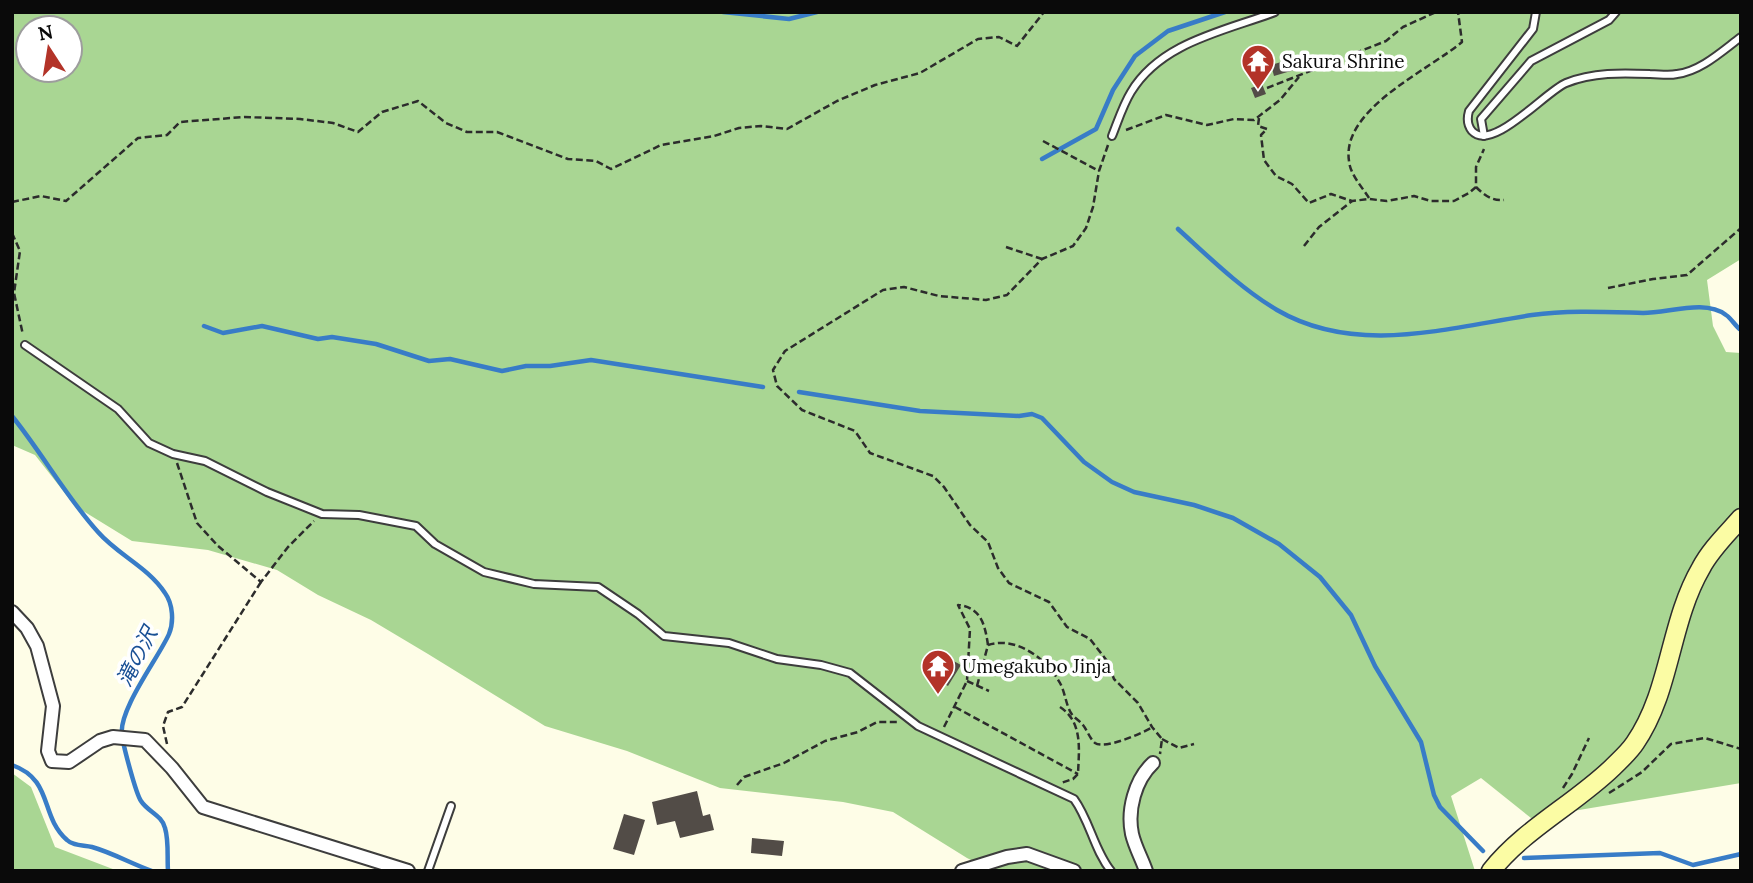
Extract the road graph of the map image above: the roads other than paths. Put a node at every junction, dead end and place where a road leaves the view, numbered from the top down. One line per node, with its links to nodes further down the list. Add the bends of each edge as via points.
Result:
1 (1275, 12): 5 (lane, via 1166,55 1146,71 1132,91)
2 (1536, 12): 6 (lane, via 1533,29 1469,111 1472,131)
3 (1616, 12): 6 (lane, via 1531,61 1481,119)
4 (1741, 37): 6 (lane, via 1703,65 1677,75 1602,74 1563,84 1507,127)
5 (1112, 136)
6 (1484, 136)
7 (24, 345): 17 (lane, via 118,409 149,443 205,461 322,514 359,515 416,526 435,544 484,572 534,584 598,587 664,636 729,643 777,659 850,673 918,726 1074,799)
8 (1741, 518): 12 (street, via 1700,569 1678,625 1656,705 1633,747)
9 (12, 612): 13 (street, via 37,646 53,706 48,751 52,761 69,762 113,737 145,740 203,807)
10 (1153, 762): 18 (street, via 1144,772 1130,810 1132,835)
11 (451, 806): 14 (lane)
12 (1498, 867)
13 (408, 871)
14 (428, 871)
15 (962, 871): 16 (street, via 1027,854)
16 (1074, 871)
17 (1111, 871)
18 (1146, 871)

